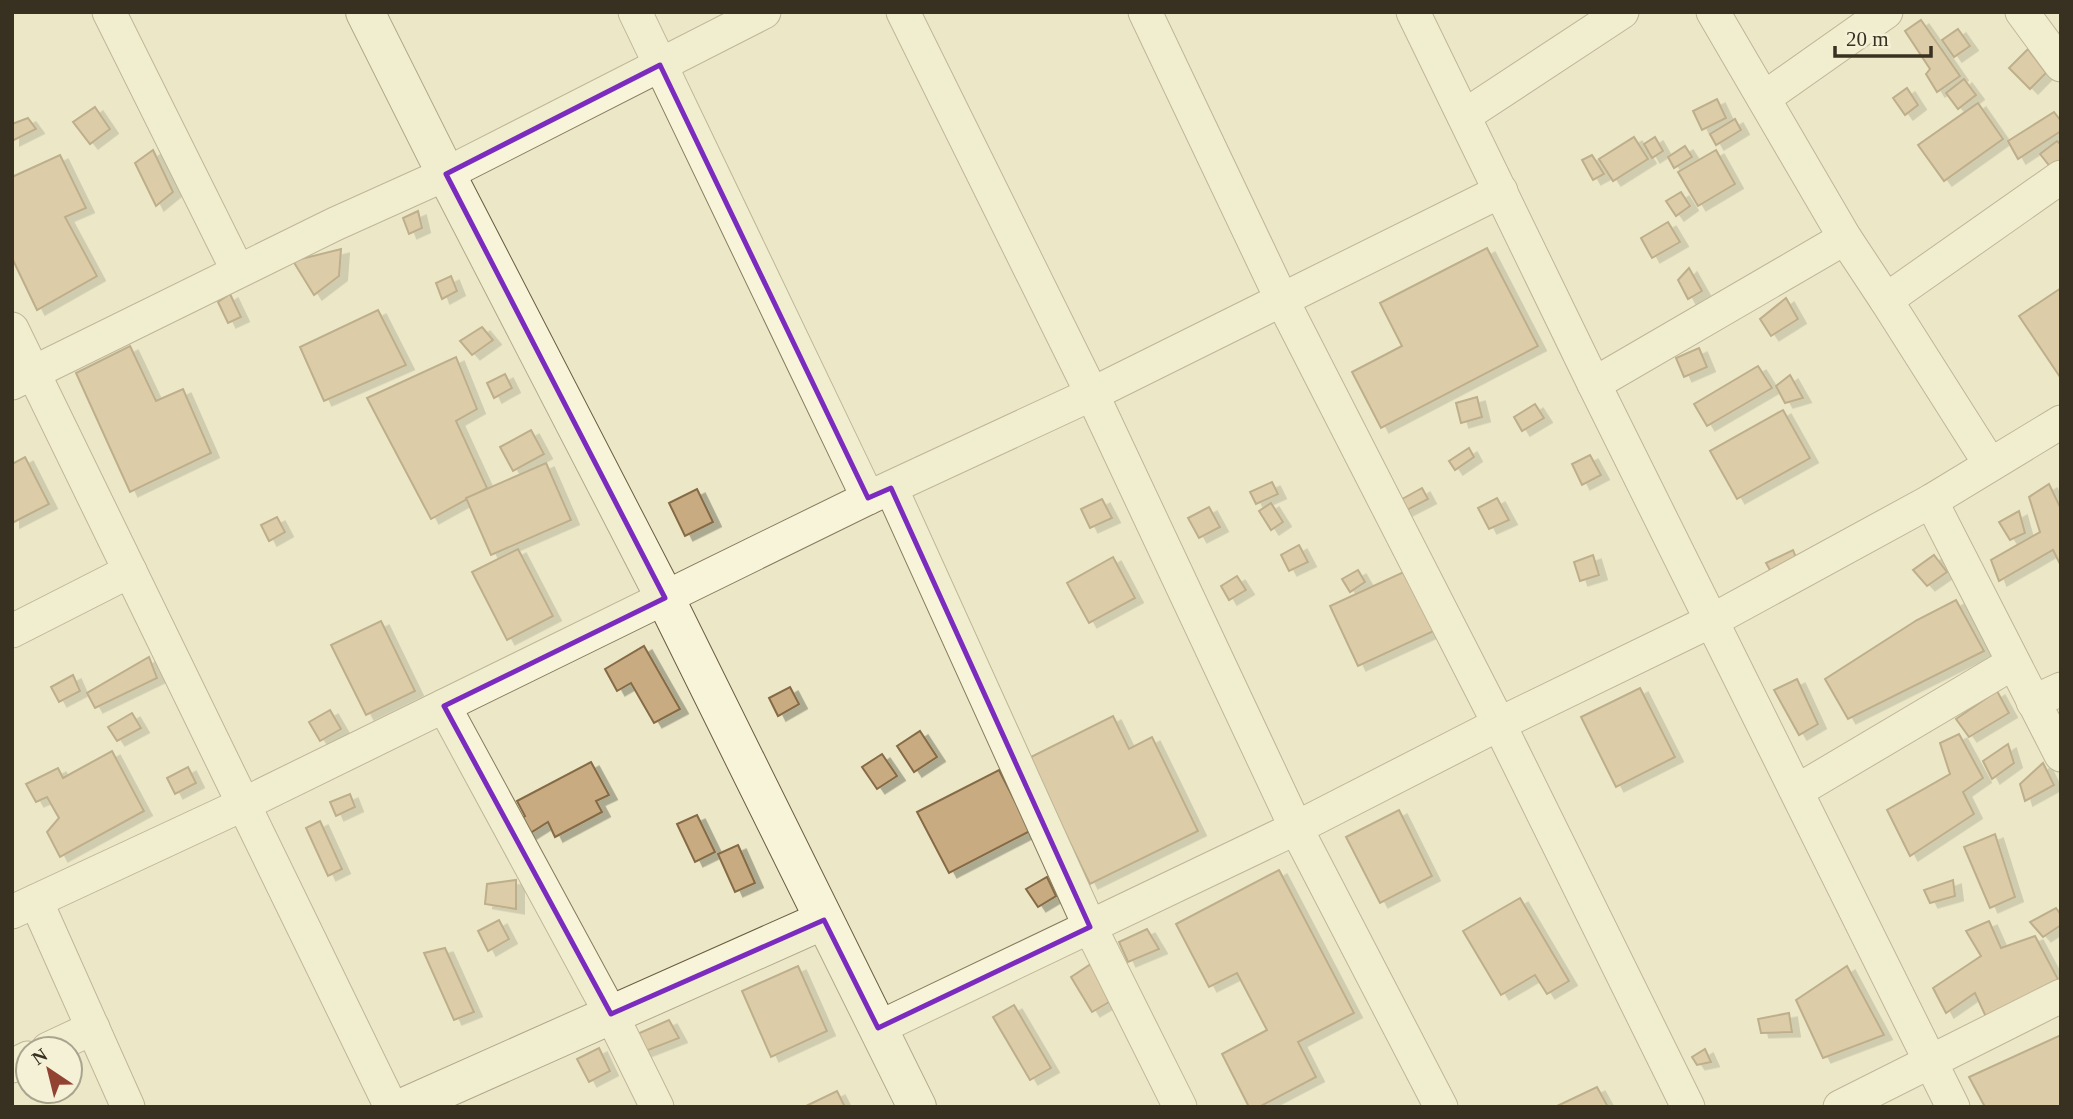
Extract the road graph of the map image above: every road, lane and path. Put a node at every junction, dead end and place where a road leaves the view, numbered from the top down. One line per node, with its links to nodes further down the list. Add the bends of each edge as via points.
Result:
1 (109, 12): 20 (street)
2 (365, 12): 16 (street)
3 (635, 12): 12 (street)
4 (764, 12): 12 (street)
5 (903, 12): 26 (street)
6 (1145, 12): 21 (street)
7 (1413, 12): 15 (street)
8 (1622, 12): 15 (street)
9 (1713, 12): 14 (street)
10 (1886, 12): 14 (street)
11 (2022, 12): 13 (street)
12 (660, 65): 16 (street); 29 (street)
13 (2061, 65)
14 (1764, 98): 19 (street)
15 (1464, 116): 18 (street)
16 (446, 174): 20 (street); 32 (street)
17 (2061, 177): 22 (street)
18 (1501, 191): 21 (street); 25 (street)
19 (1845, 238): 22 (street); 25 (street)
20 (238, 271): 24 (street)
21 (1280, 298): 26 (street); 38 (street)
22 (1886, 300): 28 (street)
23 (12, 329): 24 (street)
24 (23, 378): 31 (street)
25 (1594, 384): 33 (street)
26 (1092, 394): 29 (street); 42 (street)
27 (2061, 422): 28 (street)
28 (1990, 464): 30 (street)
29 (879, 493): 32 (street); 45 (street)
30 (1931, 502): 33 (street); 35 (street)
31 (130, 571): 34 (street); 41 (street)
32 (665, 598): 37 (street); 44 (street)
33 (1713, 620): 38 (street); 40 (street)
34 (12, 631)
35 (2013, 663): 36 (street); 40 (street)
36 (2047, 696): 39 (street)
37 (444, 706): 41 (street); 47 (street)
38 (1499, 724): 42 (street); 59 (street)
39 (2061, 755)
40 (1797, 791): 51 (street)
41 (244, 804): 43 (street); 53 (street)
42 (1296, 828): 45 (street); 58 (street)
43 (24, 906): 48 (street)
44 (824, 920): 47 (street); 49 (street)
45 (1090, 928): 49 (street); 57 (street)
46 (2061, 996): 51 (street)
47 (611, 1014): 54 (street); 55 (street)
48 (93, 1028): 50 (street); 52 (street)
49 (878, 1028): 56 (street)
50 (78, 1035)
51 (1930, 1061): 60 (street); 61 (street)
52 (128, 1107)
53 (391, 1107)
54 (404, 1107)
55 (657, 1107)
56 (917, 1107)
57 (1180, 1107)
58 (1441, 1107)
59 (1688, 1107)
60 (1840, 1107)
61 (1953, 1107)

